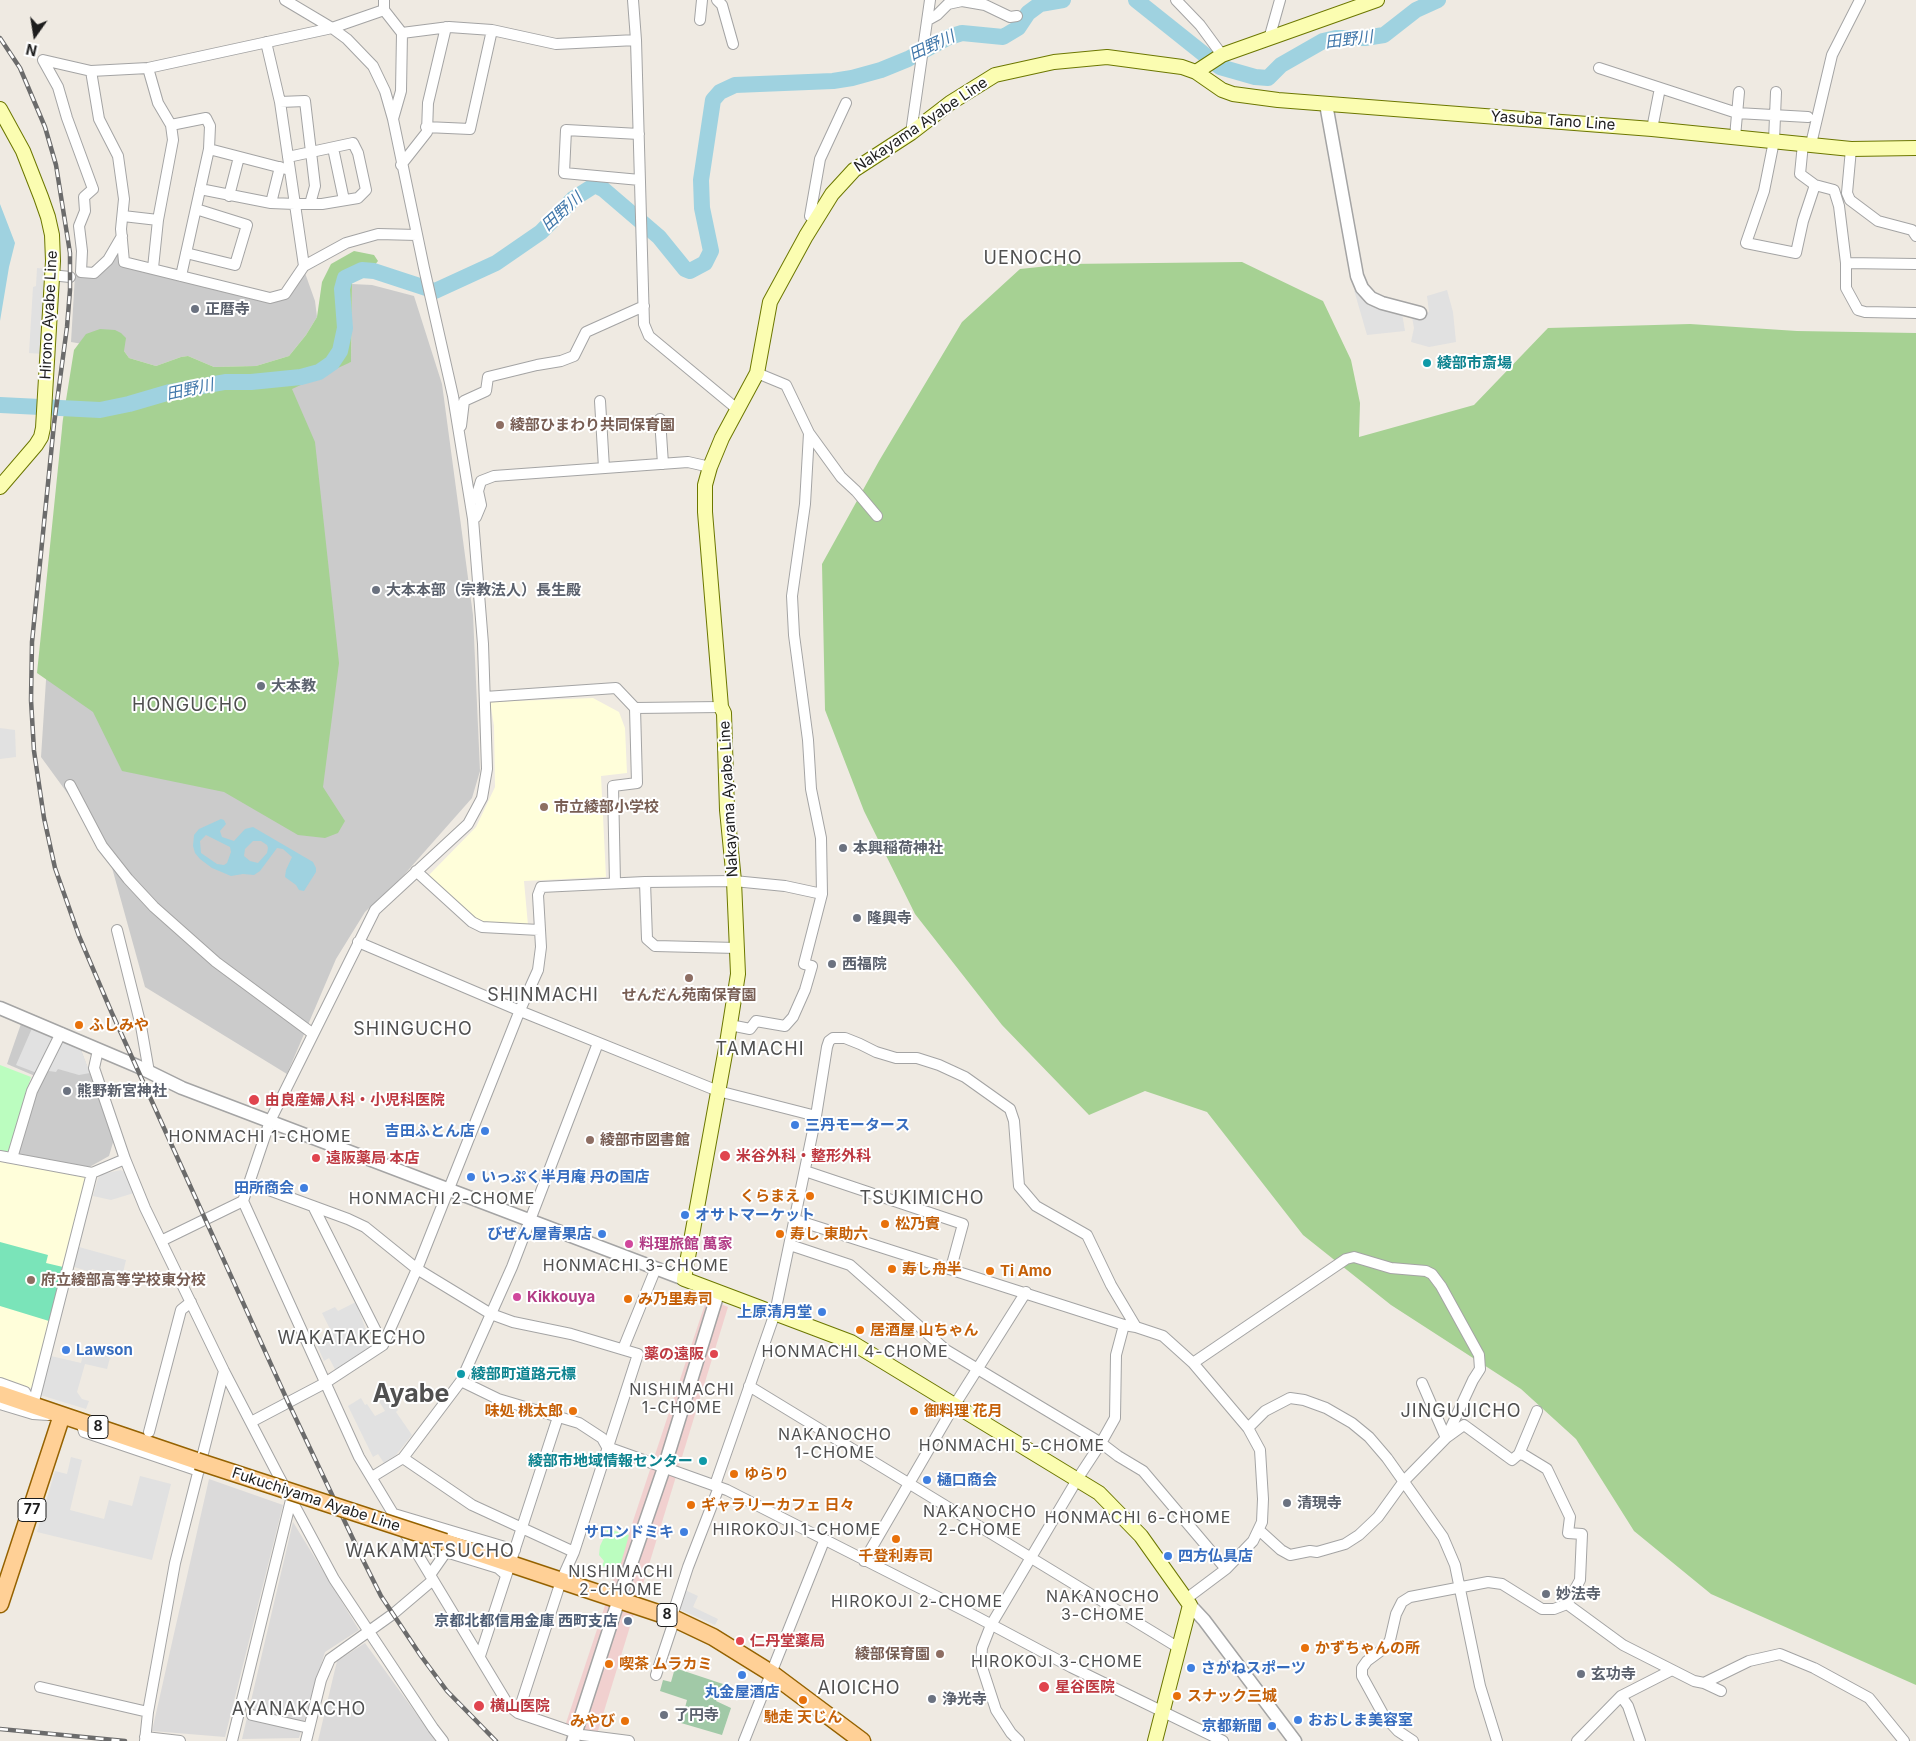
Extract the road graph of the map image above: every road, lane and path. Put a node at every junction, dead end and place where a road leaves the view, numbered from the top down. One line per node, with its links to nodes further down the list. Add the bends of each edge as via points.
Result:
1 (285, 0): 15 (street)
2 (633, 0): 19 (street)
3 (702, 0): 12 (street)
4 (717, 0): 21 (street, via 722,5)
5 (930, 0): 13 (street)
6 (1176, 0): 22 (street, via 1200,25)
7 (1280, 0): 18 (street)
8 (1377, 0): 18 (main road)
9 (1860, 0): 44 (street, via 1832,55)
10 (384, 5): 15 (street); 17 (street)
11 (1017, 16): 13 (street, via 1010,17 985,5 962,1 948,4)
12 (700, 20)
13 (928, 20): 40 (street)
14 (446, 27): 16 (street); 17 (street); 38 (street, via 428,103)
15 (332, 28): 20 (street); 36 (street, via 373,66 385,91)
16 (492, 30): 19 (street, via 556,44); 38 (street, via 470,129)
17 (402, 33): 36 (street, via 401,91)
18 (1269, 39): 22 (main road)
19 (636, 40): 41 (street)
20 (266, 42): 23 (street); 29 (street)
21 (733, 44)
22 (1210, 62): 31 (main road, Yasuba Tano Line, via 1222,90 1233,94); 40 (main road, Nakayama Ayabe Line, via 1182,67 1107,58 1062,61 995,75 950,103)
23 (148, 68): 25 (street); 37 (street, via 158,103)
24 (1600, 68): 26 (street)
25 (91, 72): 65 (street, via 99,119 118,156); 69 (street, via 43,60 58,87 93,189 84,197 85,211 79,226 81,272 94,273 108,260)
26 (1660, 88): 33 (street); 39 (street)
27 (1739, 92): 33 (street)
28 (1776, 92): 34 (street)
29 (280, 102): 49 (street, via 305,101); 51 (street)
30 (846, 103): 66 (street, via 820,159 810,216)
31 (1326, 104): 39 (main road, Yasuba Tano Line); 81 (street, via 1357,276 1362,288 1382,303)
32 (0, 109): 76 (main road, Hirono Ayabe Line, via 30,167 48,217 52,235)
33 (1738, 113): 34 (street); 42 (street)
34 (1775, 115): 35 (street); 43 (street)
35 (1808, 117)
36 (392, 119): 52 (street)
37 (171, 125): 45 (street, via 206,118 210,126); 67 (street, via 174,140)
38 (426, 127): 52 (street, via 427,132)
39 (1652, 129): 42 (main road, Yasuba Tano Line)
40 (911, 133): 66 (main road, Nakayama Ayabe Line, via 854,170 832,194)
41 (639, 134): 54 (street); 54 (street, via 566,130 564,173)
42 (1735, 137): 43 (main road, Yasuba Tano Line)
43 (1774, 141): 44 (main road, Yasuba Tano Line); 55 (street, via 1764,192 1746,243 1796,252)
44 (1807, 144): 48 (main road, Yasuba Tano Line); 55 (street, via 1800,174)
45 (209, 148): 50 (street); 56 (street)
46 (333, 148): 49 (street); 60 (street); 60 (street, via 353,143 366,190 358,198)
47 (1916, 148): 48 (main road, Yasuba Tano Line)
48 (1851, 149): 58 (street)
49 (311, 152): 51 (street); 63 (street, via 315,186)
50 (239, 157): 53 (street); 59 (street)
51 (288, 157): 53 (street)
52 (401, 166): 68 (street)
53 (285, 169): 61 (street); 62 (street)
54 (640, 180): 79 (street)
55 (1815, 185): 57 (street)
56 (200, 189): 59 (street); 64 (street)
57 (1834, 190): 58 (street); 72 (street)
58 (1847, 193): 70 (street, via 1850,200 1878,221 1912,230)
59 (228, 196): 61 (street)
60 (344, 200): 63 (street)
61 (271, 203): 62 (street)
62 (295, 204): 63 (street); 74 (street)
63 (310, 204)
64 (196, 209): 71 (street); 71 (street, via 248,224 235,265)
65 (123, 216): 67 (street); 69 (street)
66 (816, 219): 82 (main road, Nakayama Ayabe Line, via 770,302)
67 (158, 220): 75 (street)
68 (417, 235): 74 (street, via 378,234 363,238 346,243); 87 (street)
69 (122, 236): 75 (street, via 124,262)
70 (1916, 236)
71 (186, 253): 77 (street)
72 (1846, 263): 73 (street); 80 (street, via 1846,288 1858,310)
73 (1916, 264)
74 (304, 266): 77 (street, via 285,294 270,298)
75 (153, 268): 77 (street)
76 (51, 275): 78 (street); 91 (main road, Hirono Ayabe Line, via 41,437)
77 (182, 276)
78 (70, 277)
79 (644, 306): 84 (street, via 644,324 649,336); 87 (street, via 586,332 574,356 488,377 486,390 464,401)
80 (1916, 313)
81 (1420, 314)
82 (756, 372): 84 (main road, Nakayama Ayabe Line); 86 (street, via 786,385)
83 (600, 401): 89 (street)
84 (737, 409): 90 (main road, Nakayama Ayabe Line)
85 (660, 419): 88 (street)
86 (809, 433): 92 (street, via 841,477); 102 (street, via 805,504 792,596 811,789 821,838)
87 (459, 434): 93 (street)
88 (663, 464): 89 (street); 90 (street, via 688,462)
89 (604, 468): 93 (street, via 494,476 481,482 478,491 480,505)
90 (710, 468): 95 (main road, Nakayama Ayabe Line, via 705,485 706,512)
91 (0, 487)
92 (877, 516)
93 (473, 519): 94 (street)
94 (485, 697): 96 (street, via 616,688); 98 (street, via 487,769 482,798 468,824)
95 (721, 707): 96 (street); 99 (main road, Nakayama Ayabe Line, via 724,713 727,810)
96 (635, 708): 101 (street, via 637,783 613,786)
97 (70, 784): 111 (street, via 102,846 154,907 216,962)
98 (416, 871): 104 (street, via 477,925); 105 (street, via 375,910)
99 (734, 881): 100 (street); 102 (street, via 785,886); 106 (main road, Nakayama Ayabe Line)
100 (645, 882): 101 (street); 106 (street, via 647,939 655,946)
101 (615, 883): 104 (street, via 541,887 538,895)
102 (822, 894): 109 (street, via 804,964 812,966 793,1017 785,1026 756,1021 750,1029)
103 (117, 930): 114 (street, via 142,1026)
104 (539, 930): 108 (street, via 538,970)
105 (358, 942): 108 (street); 111 (street)
106 (737, 948): 109 (main road, Nakayama Ayabe Line, via 738,974)
107 (0, 1008): 110 (street)
108 (520, 1010): 112 (street); 124 (street)
109 (730, 1025): 115 (main road, Nakayama Ayabe Line)
110 (62, 1033): 113 (street); 119 (street, via 32,1091)
111 (312, 1033): 117 (street)
112 (598, 1043): 115 (street); 128 (street)
113 (98, 1050): 114 (street); 120 (street, via 94,1068)
114 (149, 1072): 117 (street)
115 (718, 1091): 116 (street); 134 (main road, Nakayama Ayabe Line)
116 (816, 1116): 121 (street); 141 (street, via 827,1047 834,1038 845,1038 896,1058 924,1060 965,1077 1010,1109 1014,1121 1019,1186 1036,1206 1087,1235)
117 (270, 1121): 123 (street); 124 (street)
118 (0, 1156): 119 (street)
119 (12, 1158): 122 (street)
120 (125, 1159): 122 (street); 129 (street)
121 (805, 1171): 127 (street); 132 (street, via 963,1224)
122 (92, 1173): 154 (street)
123 (250, 1182): 125 (street); 126 (street)
124 (448, 1190): 128 (street); 133 (street)
125 (243, 1201): 129 (street); 150 (street)
126 (314, 1206): 133 (street, via 365,1227); 142 (street)
127 (796, 1220): 130 (street); 132 (street)
128 (529, 1221): 131 (street); 139 (street)
129 (161, 1241): 137 (street)
130 (790, 1245): 138 (street); 145 (street, via 850,1265 946,1350)
131 (656, 1268): 134 (street); 143 (street)
132 (951, 1268): 135 (street)
133 (417, 1269): 139 (street); 142 (street)
134 (684, 1279): 136 (main road)
135 (1026, 1292): 140 (street); 145 (street)
136 (718, 1293): 138 (main road); 168 (street)
137 (191, 1302): 146 (street); 161 (street, via 181,1310)
138 (775, 1313): 151 (street); 155 (main road, via 851,1342)
139 (491, 1314): 143 (street); 147 (street)
140 (1124, 1325): 141 (street); 163 (street, via 1116,1355 1115,1418)
141 (1136, 1327): 144 (street, via 1163,1336)
142 (383, 1346): 150 (street)
143 (624, 1349): 164 (street, via 638,1354)
144 (1193, 1363): 160 (street); 162 (street, via 1346,1259 1354,1257 1391,1268 1426,1272 1437,1279 1479,1355 1480,1369)
145 (978, 1369): 155 (street); 163 (street)
146 (224, 1371): 159 (street); 167 (street)
147 (461, 1381): 158 (street, via 498,1398); 166 (street)
148 (0, 1383): 154 (street, via 24,1392)
149 (1422, 1383): 162 (street)
150 (325, 1384): 159 (street); 169 (street, via 359,1457)
151 (749, 1386): 172 (street); 173 (street)
152 (0, 1394): 154 (main road, Fukuchiyama Ayabe Line / 8)
153 (0, 1404): 157 (street, via 33,1414)
154 (33, 1405): 157 (main road, Fukuchiyama Ayabe Line / 8)
155 (954, 1406): 170 (main road); 172 (street)
156 (1537, 1411): 165 (street)
157 (62, 1416): 167 (main road, Fukuchiyama Ayabe Line / 8); 191 (main road, 77)
158 (558, 1417): 164 (street, via 580,1423 602,1438); 176 (street)
159 (251, 1422): 174 (street)
160 (1248, 1428): 171 (street, via 1265,1411 1290,1398 1304,1400 1326,1408 1370,1437); 177 (street, via 1260,1450 1263,1498)
161 (149, 1432)
162 (1446, 1438): 165 (street, via 1464,1425 1512,1460); 171 (street)
163 (1102, 1443): 170 (street); 185 (street, via 1143,1471)
164 (607, 1447): 168 (street); 181 (street)
165 (1519, 1454): 192 (street, via 1547,1469 1570,1517 1568,1533 1582,1534 1580,1580)
166 (402, 1458): 169 (street); 176 (street, via 472,1505)
167 (198, 1466): 180 (main road, Fukuchiyama Ayabe Line / 8, bridge); 206 (street, via 175,1563)
168 (664, 1468): 173 (street); 189 (street)
169 (372, 1477): 175 (street)
170 (1078, 1478): 182 (street); 190 (main road, via 1099,1493 1141,1536)
171 (1404, 1481): 177 (street, via 1378,1517 1345,1544 1290,1555); 188 (street, via 1443,1537)
172 (909, 1484): 182 (street); 183 (street)
173 (717, 1486): 179 (street); 193 (street)
174 (291, 1500): 195 (street, via 334,1579); 214 (street)
175 (394, 1514): 178 (street); 184 (street)
176 (522, 1527): 181 (street); 184 (street)
177 (1259, 1530): 185 (street, via 1253,1541)
178 (410, 1541): 180 (street); 186 (street)
179 (824, 1541): 183 (street); 199 (street)
180 (446, 1547): 184 (main road, Fukuchiyama Ayabe Line / 8); 186 (street)
181 (574, 1552): 187 (street)
182 (1031, 1558): 194 (street); 196 (street)
183 (864, 1560): 194 (street)
184 (510, 1563): 187 (main road, Fukuchiyama Ayabe Line / 8); 197 (street)
185 (1226, 1569): 190 (street)
186 (432, 1578): 195 (street, via 411,1600); 197 (street)
187 (561, 1581): 189 (main road, Fukuchiyama Ayabe Line / 8); 207 (street)
188 (1461, 1587): 192 (street, via 1488,1582 1502,1584 1542,1609); 224 (street, via 1410,1597 1402,1602 1386,1647 1362,1668 1362,1676 1384,1716); 225 (street, via 1480,1686)
189 (619, 1599): 193 (main road, Fukuchiyama Ayabe Line / 8); 210 (street)
190 (1188, 1602): 196 (main road); 223 (street)
191 (0, 1604)
192 (1567, 1604): 198 (street, via 1623,1645)
193 (673, 1618): 199 (main road, Fukuchiyama Ayabe Line / 8, via 713,1637); 200 (street)
194 (991, 1624): 205 (street); 220 (street, via 982,1648 981,1664 996,1710)
195 (370, 1631): 209 (street, via 330,1659); 216 (street)
196 (1179, 1648): 205 (main road)
197 (480, 1656): 207 (street, via 510,1706)
198 (1672, 1670): 201 (street); 204 (street)
199 (771, 1673): 218 (street); 219 (main road, Fukuchiyama Ayabe Line / 8)
200 (656, 1675)
201 (1704, 1683): 203 (street); 228 (street, via 1749,1661 1780,1654 1814,1668 1869,1698)
202 (40, 1687): 206 (street)
203 (1721, 1691)
204 (1621, 1696): 211 (street); 227 (street, via 1628,1706)
205 (1163, 1711): 221 (main road); 222 (street)
206 (148, 1712): 212 (street)
207 (518, 1713): 210 (street)
208 (252, 1715): 209 (street)
209 (309, 1728): 215 (street)
210 (575, 1737): 217 (street)
211 (1580, 1738): 226 (street)
212 (145, 1739): 213 (street)
213 (180, 1741)
214 (232, 1741)
215 (306, 1741)
216 (443, 1741)
217 (629, 1741)
218 (744, 1741)
219 (862, 1741)
220 (1019, 1741)
221 (1155, 1741)
222 (1223, 1741)
223 (1295, 1741)
224 (1413, 1741)
225 (1497, 1741)
226 (1592, 1741)
227 (1640, 1741)
228 (1904, 1741)

